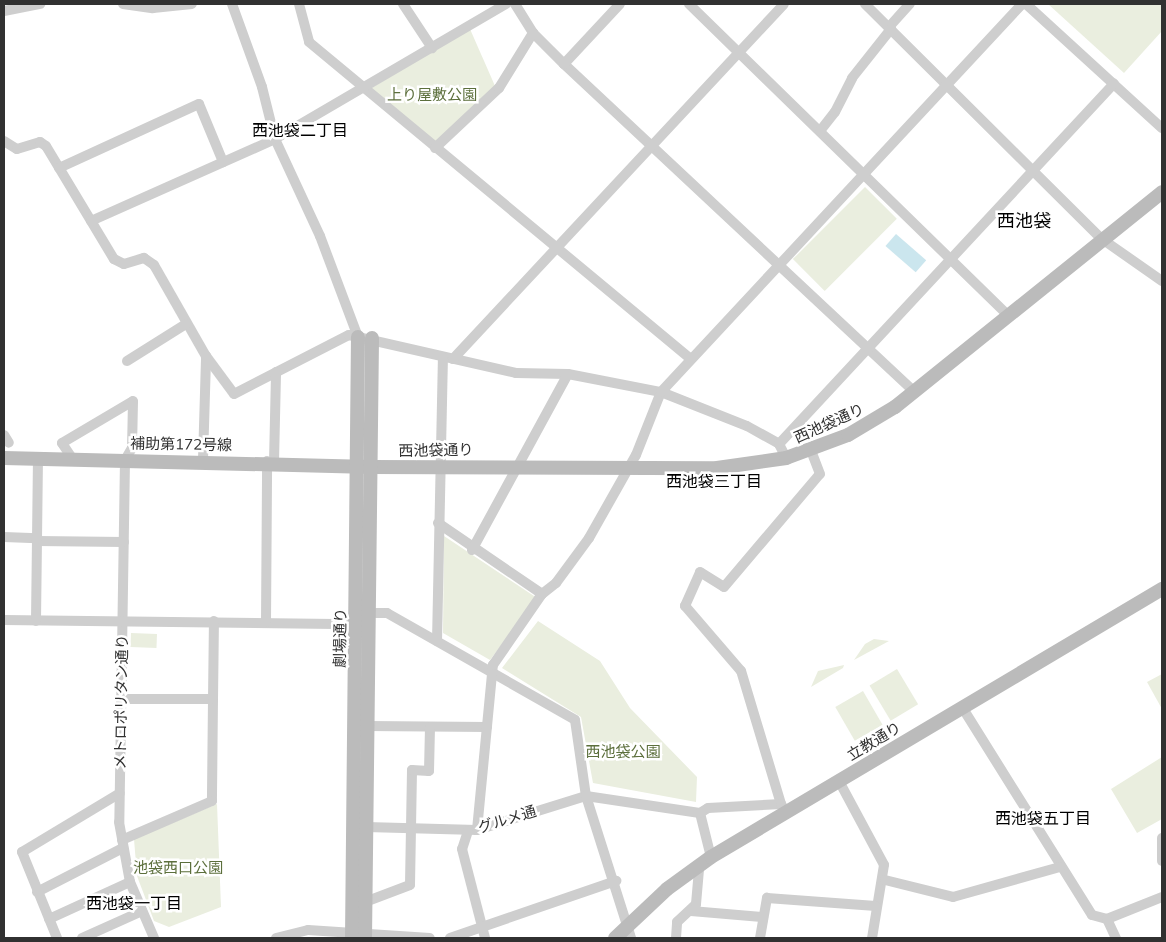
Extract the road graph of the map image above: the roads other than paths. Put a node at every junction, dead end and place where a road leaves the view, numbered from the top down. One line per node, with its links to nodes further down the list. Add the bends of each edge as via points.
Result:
1 (40, 4): 17 (street)
2 (123, 4): 16 (street)
3 (192, 4): 16 (street)
4 (232, 4): 28 (street, via 260,80)
5 (299, 4): 25 (street, via 309,42)
6 (403, 4): 20 (street)
7 (506, 4): 20 (street)
8 (515, 4): 19 (street)
9 (620, 4): 22 (street)
10 (689, 4): 21 (street)
11 (784, 4): 21 (street)
12 (865, 4): 18 (street)
13 (910, 4): 18 (street)
14 (1022, 4): 24 (street)
15 (1026, 4): 23 (street)
16 (153, 6)
17 (4, 11)
18 (890, 28): 24 (street); 27 (street, via 852,78 835,112)
19 (533, 33): 22 (street); 31 (street, via 499,88)
20 (432, 48): 25 (street)
21 (739, 52): 27 (street); 30 (street)
22 (564, 64): 30 (street)
23 (1114, 84): 26 (street); 34 (street)
24 (947, 85): 34 (street); 35 (street)
25 (362, 89): 28 (street); 31 (street)
26 (1162, 128)
27 (820, 131): 35 (street)
28 (275, 139): 32 (street); 45 (street)
29 (4, 141): 33 (street, via 17,149 40,142)
30 (652, 146): 39 (street); 41 (street)
31 (435, 148): 39 (street)
32 (224, 162): 33 (street, via 199,104); 37 (street)
33 (59, 168): 37 (street)
34 (1033, 169): 38 (street); 40 (street)
35 (865, 174): 40 (street); 41 (street)
36 (1162, 192): 38 (street, 西池袋通り)
37 (91, 221): 44 (street, via 119,263 144,258 154,265)
38 (1102, 240): 42 (street); 43 (street, 西池袋通り)
39 (556, 249): 48 (street); 49 (street)
40 (951, 258): 43 (street); 46 (street)
41 (779, 265): 46 (street); 49 (street)
42 (1162, 281)
43 (1008, 315): 54 (street, 西池袋通り)
44 (186, 324): 47 (street); 50 (street)
45 (365, 338): 48 (street); 51 (street, via 343,336); 65 (street, 劇場通り)
46 (867, 349): 54 (street); 55 (street)
47 (206, 356): 51 (street, via 234,394); 62 (street)
48 (448, 358): 52 (street, via 516,373); 64 (street)
49 (691, 359): 53 (street)
50 (127, 361)
51 (276, 372): 63 (street)
52 (568, 374): 53 (street); 66 (street)
53 (661, 392): 55 (street, via 747,426); 67 (street)
54 (914, 392): 56 (street, 西池袋通り, via 866,426)
55 (780, 444): 60 (street)
56 (811, 451): 60 (street, 西池袋通り); 93 (street, via 820,474 724,587 700,572 685,606 741,671 782,796)
57 (4, 458): 58 (street, 補助第172号線)
58 (38, 458): 59 (street, 補助第172号線); 70 (street)
59 (72, 458): 61 (street, 補助第172号線); 61 (street, メトロポリタン通り, via 62,443 133,400 132,448)
60 (786, 458): 67 (street, 西池袋通り, via 741,467)
61 (125, 460): 62 (street, 補助第172号線); 71 (street, メトロポリタン通り)
62 (203, 460): 63 (street, 補助第172号線)
63 (271, 462): 65 (street, 補助第172号線); 80 (street)
64 (439, 465): 65 (street, 西池袋通り); 66 (street, 西池袋通り); 68 (street)
65 (364, 466): 75 (street, 劇場通り); 81 (street, 劇場通り)
66 (518, 466): 67 (street, 西池袋通り); 72 (street)
67 (629, 467): 74 (street, via 583,547 556,583)
68 (438, 523): 72 (street); 82 (street)
69 (4, 537): 70 (street)
70 (37, 540): 71 (street); 77 (street)
71 (124, 542): 79 (street, メトロポリタン通り)
72 (472, 550): 74 (street)
73 (1162, 589): 86 (street, 立教通り)
74 (542, 594): 83 (street)
75 (369, 613): 81 (street); 82 (street, via 387,613); 87 (street, 劇場通り)
76 (4, 620): 77 (street)
77 (36, 621): 79 (street)
78 (214, 621): 79 (street); 80 (street); 85 (street)
79 (121, 622): 84 (street, メトロポリタン通り)
80 (266, 622): 81 (street)
81 (356, 624): 118 (street, 劇場通り)
82 (438, 641): 83 (street)
83 (492, 671): 89 (street); 92 (street, via 575,720)
84 (121, 699): 85 (street); 91 (street, メトロポリタン通り)
85 (213, 699): 99 (street, via 212,802)
86 (962, 707): 90 (street, 立教通り); 103 (street)
87 (367, 726): 88 (street); 95 (street, 劇場通り)
88 (430, 727): 89 (street); 96 (street, via 428,770 412,770)
89 (486, 727): 97 (street)
90 (839, 780): 93 (street, 立教通り); 104 (street, via 883,861)
91 (120, 793): 99 (street, メトロポリタン通り); 107 (street, via 25,848 22,857)
92 (586, 796): 94 (street); 97 (street, グルメ通); 105 (street)
93 (783, 808): 94 (street, via 708,808); 100 (street, 立教通り)
94 (700, 813): 100 (street)
95 (366, 827): 96 (street, グルメ通); 109 (street, 劇場通り)
96 (410, 828): 97 (street, グルメ通); 109 (street, via 410,885)
97 (472, 830): 117 (street, via 462,849)
98 (1162, 838): 101 (street)
99 (122, 844): 106 (street, メトロポリタン通り); 107 (street)
100 (711, 857): 102 (street, 立教通り)
101 (1162, 861)
102 (699, 866): 111 (street, via 698,895); 116 (street, 立教通り)
103 (1060, 867): 104 (street, via 953,897); 115 (street, via 1092,915)
104 (885, 880): 110 (street)
105 (616, 881): 116 (street); 117 (street)
106 (130, 882): 112 (street, メトロポリタン通り); 114 (street)
107 (37, 892): 114 (street)
108 (1162, 897): 115 (street)
109 (365, 902): 118 (street, 劇場通り)
110 (876, 906): 113 (street, via 767,898); 130 (street)
111 (691, 910): 113 (street); 128 (street, via 677,922)
112 (142, 911): 120 (street); 121 (street, メトロポリタン通り)
113 (762, 917): 129 (street)
114 (49, 919): 119 (street)
115 (1107, 919): 131 (street)
116 (629, 923): 126 (street, 立教通り); 127 (street)
117 (482, 928): 124 (street); 125 (street)
118 (359, 936): 122 (street, via 315,930); 123 (street)
119 (57, 938)
120 (82, 938)
121 (154, 938)
122 (276, 938)
123 (430, 938)
124 (450, 938)
125 (485, 938)
126 (615, 938)
127 (632, 938)
128 (676, 938)
129 (760, 938)
130 (872, 938)
131 (1116, 938)

